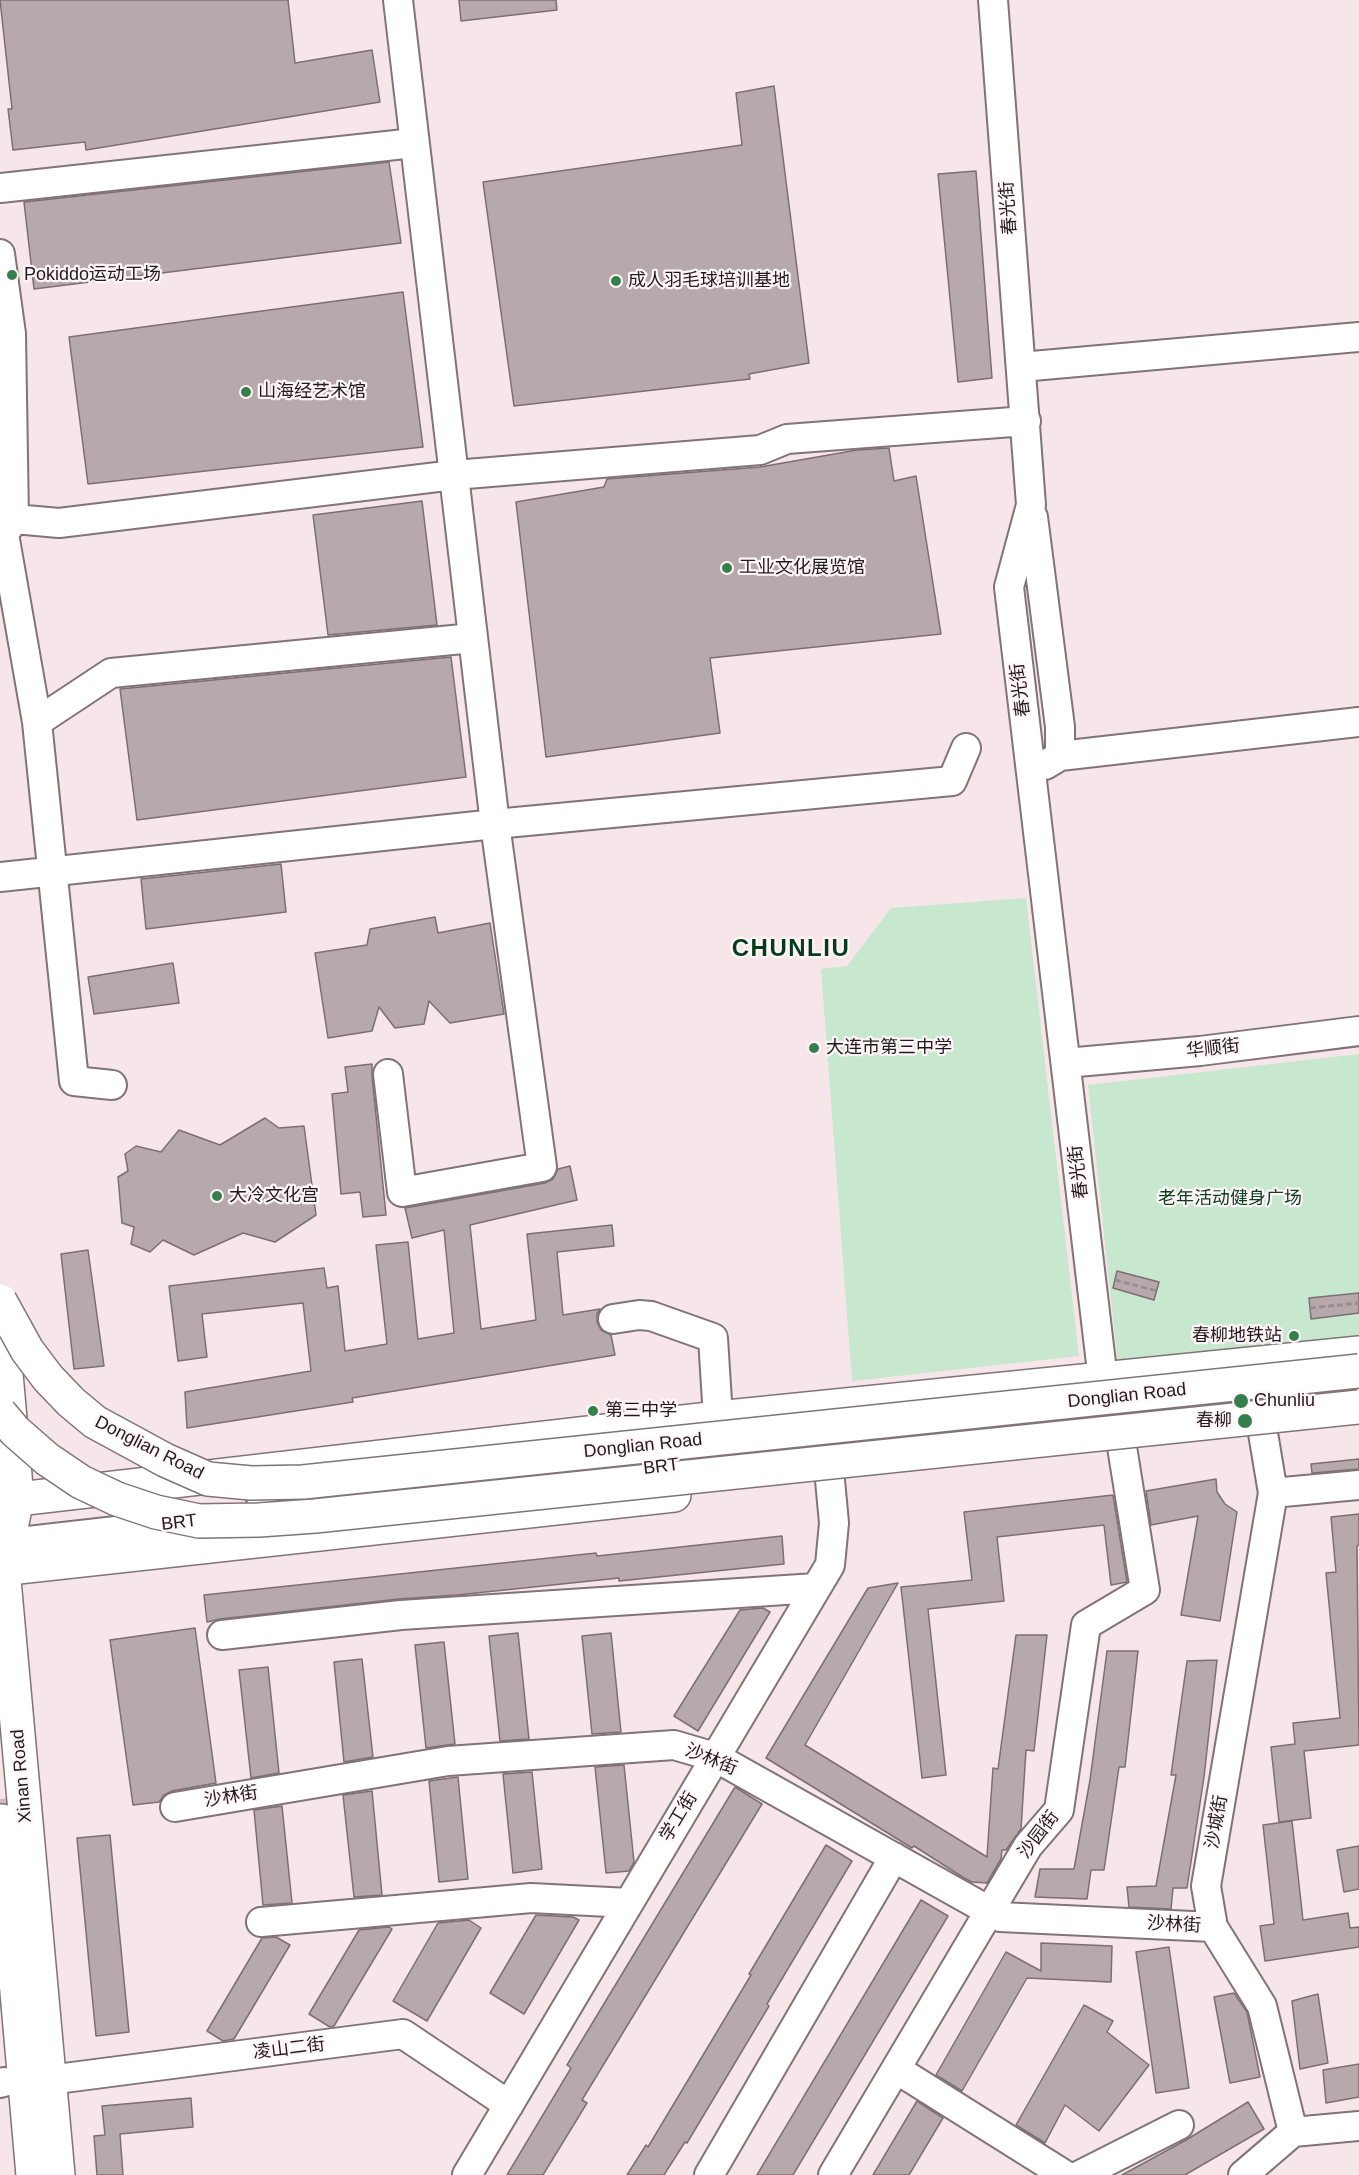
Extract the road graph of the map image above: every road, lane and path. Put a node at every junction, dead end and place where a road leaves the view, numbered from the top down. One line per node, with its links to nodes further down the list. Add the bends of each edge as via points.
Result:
1 (398, 0): 3 (street)
2 (993, 0): 7 (street, 春光街)
3 (414, 143): 4 (street); 9 (street)
4 (0, 188)
5 (0, 254): 11 (street, via 11,334)
6 (1359, 338): 7 (street)
7 (1021, 367): 8 (street, 春光街)
8 (1026, 421): 9 (street, via 787,439 760,450); 10 (street, 春光街)
9 (454, 475): 11 (street, via 59,523); 12 (street)
10 (1031, 505): 16 (street, via 1060,727); 17 (street, 春光街, via 1009,587)
11 (14, 519): 13 (street, via 4,534)
12 (473, 638): 13 (street, via 111,673); 18 (street)
13 (37, 722): 19 (street)
14 (1359, 722): 16 (street)
15 (966, 748): 18 (street, via 952,781)
16 (1060, 756): 17 (street)
17 (1031, 774): 22 (street, 春光街)
18 (495, 824): 19 (street); 23 (street, via 542,1167 402,1192)
19 (52, 871): 20 (street); 24 (street, via 74,1081)
20 (0, 877)
21 (1359, 1031): 22 (street, 华顺街)
22 (1066, 1063): 33 (street, 春光街)
23 (388, 1074)
24 (112, 1085)
25 (1114, 1280): 26 (path)
26 (1157, 1291)
27 (1359, 1303): 29 (path)
28 (0, 1304): 32 (main road, Donglian Road, bridge, via 48,1378 95,1422 208,1479 251,1483 303,1482); 46 (main road, Xinan Road)
29 (1310, 1308)
30 (613, 1319): 39 (street, via 651,1316 713,1338)
31 (1359, 1353): 33 (main road)
32 (1359, 1371)
33 (1103, 1380): 37 (main road)
34 (1359, 1385): 43 (street)
35 (1359, 1392): 43 (street)
36 (1359, 1407): 38 (main road, Donglian Road, bridge, via 315,1516 211,1521 156,1512 81,1482 47,1459)
37 (827, 1408): 39 (main road); 43 (street, 学工街)
38 (0, 1413)
39 (718, 1418): 46 (main road)
40 (1359, 1423): 41 (main road)
41 (1263, 1433): 42 (main road); 45 (street, 沙城街)
42 (1122, 1447): 43 (main road); 55 (street, 沙园街, via 1145,1590 1086,1625 1059,1810 1028,1846)
43 (828, 1455): 47 (main road); 48 (street, 学工街, via 834,1523 830,1565)
44 (1359, 1485): 45 (street)
45 (1273, 1494): 57 (street, 沙城街, via 1206,1886)
46 (9, 1499): 47 (main road, Xinan Road)
47 (4, 1549): 60 (main road, Xinan Road)
48 (816, 1588): 49 (street, via 401,1615); 50 (street, 学工街)
49 (222, 1635)
50 (715, 1757): 51 (street, 沙林街, via 674,1745 448,1761); 53 (street, 沙林街); 54 (street, 学工街)
51 (175, 1807)
52 (2, 1821): 67 (main road, Xinan Road)
53 (894, 1857): 55 (street, 沙林街); 70 (street)
54 (628, 1903): 56 (street, via 531,1898); 62 (street, 学工街)
55 (990, 1911): 57 (street, 沙林街, via 1000,1917); 59 (street, 沙园街)
56 (261, 1922)
57 (1213, 1927): 65 (street, 沙城街, via 1262,2006)
58 (0, 2038): 61 (main road)
59 (896, 2069): 71 (street, 沙园街); 72 (street)
60 (49, 2080): 62 (street, 凌山二街, via 403,2034); 68 (main road, Xinan Road)
61 (2, 2083): 66 (main road)
62 (508, 2105): 69 (street, 学工街)
63 (1179, 2125): 73 (street)
64 (1359, 2126): 65 (street)
65 (1293, 2132): 74 (street)
66 (13, 2175)
67 (33, 2175)
68 (58, 2175)
69 (467, 2175)
70 (709, 2175)
71 (833, 2175)
72 (1065, 2175)
73 (1080, 2175)
74 (1243, 2175)

